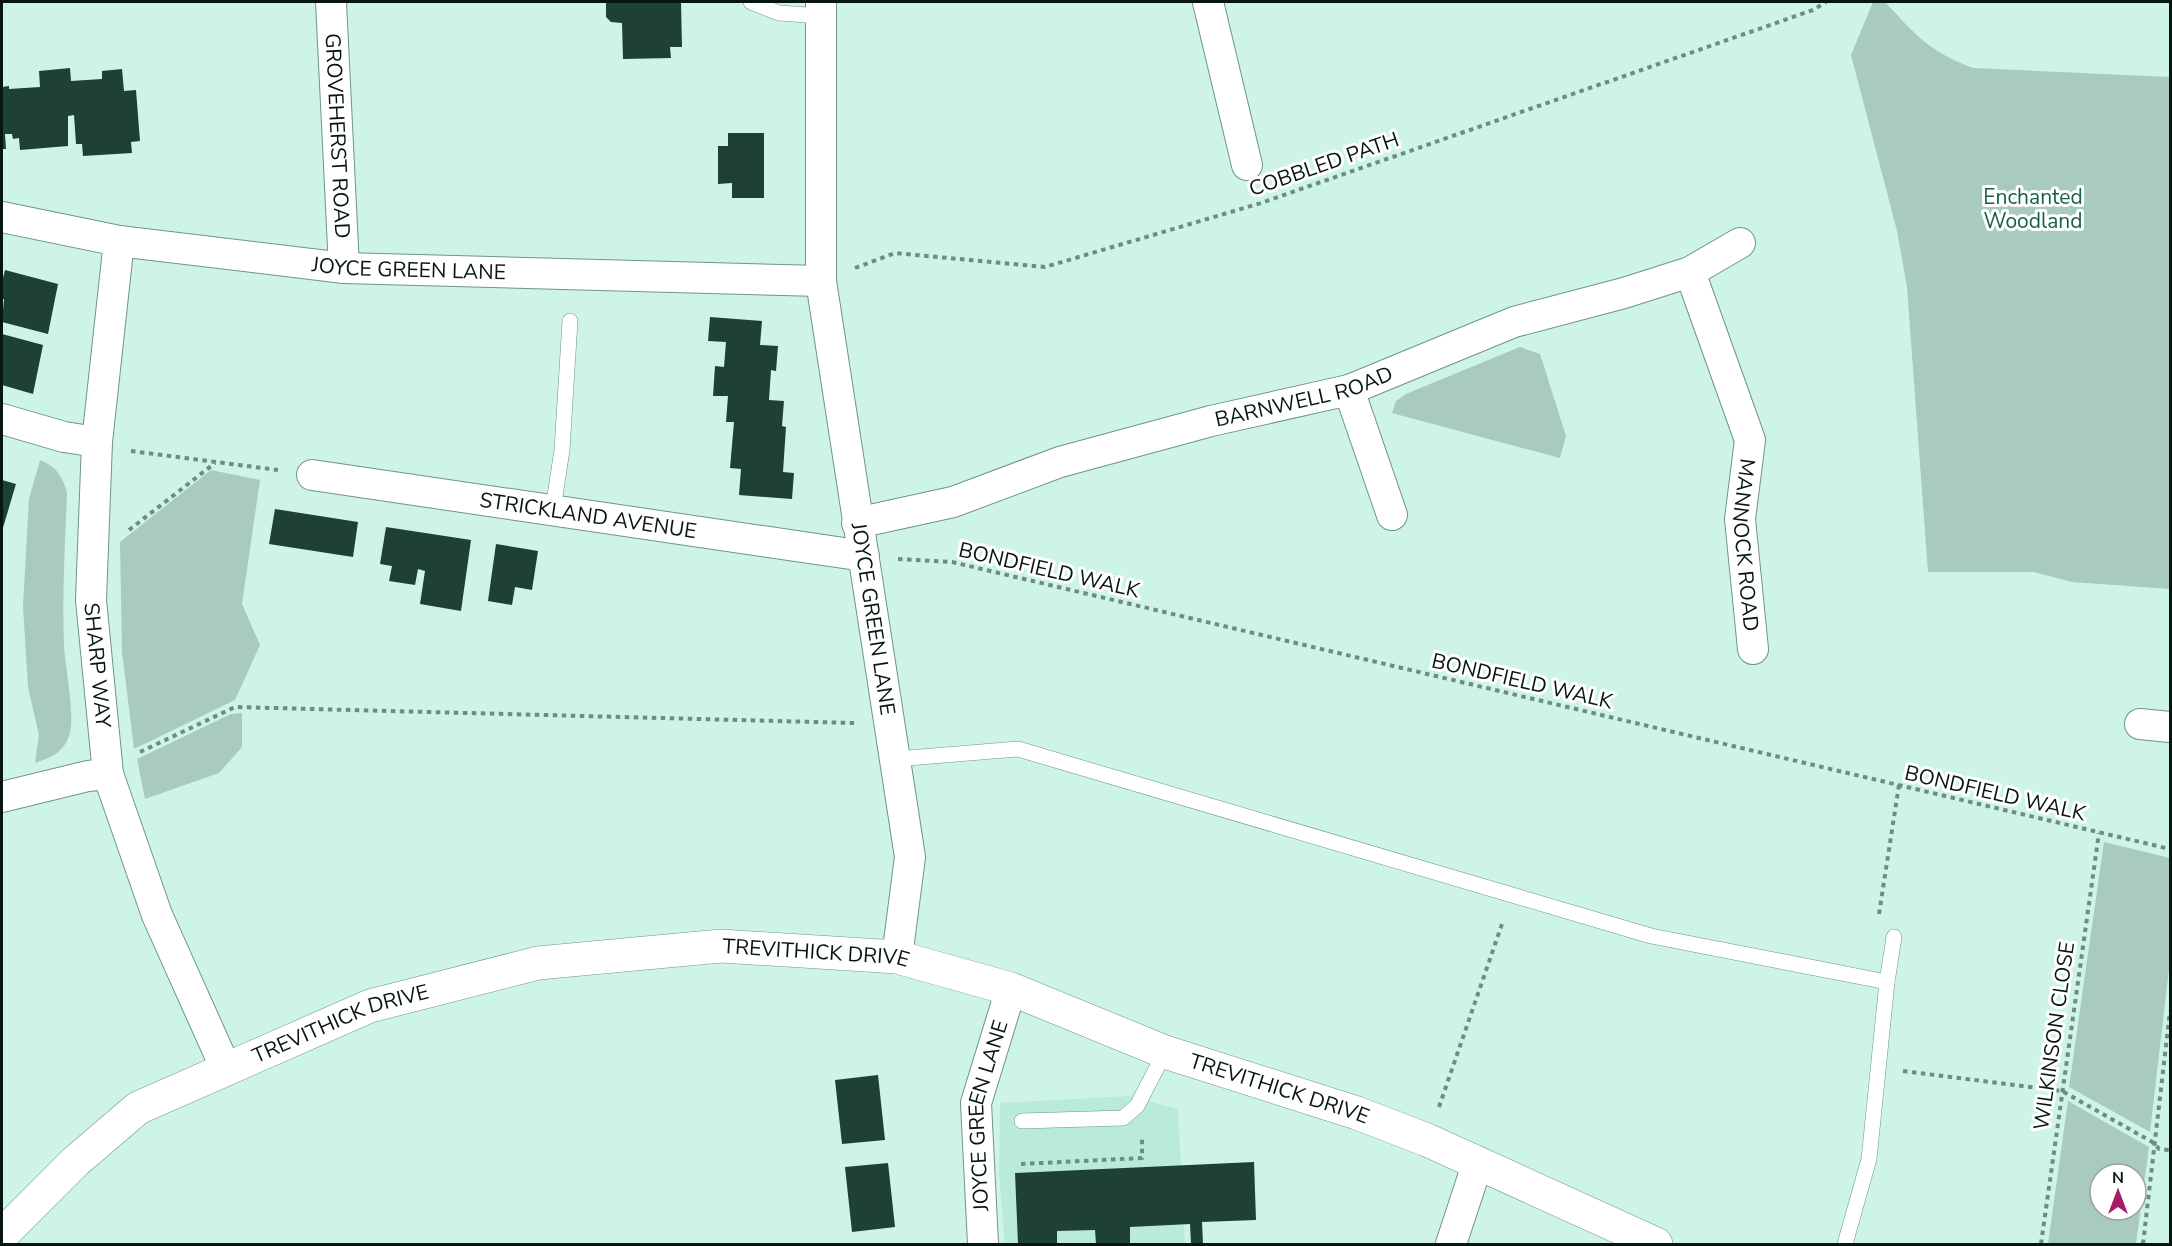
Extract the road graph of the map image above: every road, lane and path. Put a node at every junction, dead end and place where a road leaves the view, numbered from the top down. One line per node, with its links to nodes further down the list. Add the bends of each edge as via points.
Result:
1 (331, 2): 10 (street, GROVEHERST ROAD)
2 (751, 2): 5 (lane, via 779,13)
3 (1208, 2): 6 (street)
4 (1826, 2): 12 (path, COBBLED PATH, via 1813,10 1261,203 1045,267 895,253)
5 (821, 9): 12 (street, JOYCE GREEN LANE)
6 (1246, 165)
7 (2, 217): 8 (street, JOYCE GREEN LANE)
8 (119, 241): 10 (street, JOYCE GREEN LANE); 16 (street, SHARP WAY)
9 (1740, 243): 11 (street, BARNWELL ROAD)
10 (344, 268): 12 (street, JOYCE GREEN LANE)
11 (1690, 272): 14 (street, BARNWELL ROAD, via 1505,325); 24 (street, MANNOCK ROAD, via 1750,440 1740,519)
12 (821, 281): 21 (street, JOYCE GREEN LANE)
13 (570, 321): 19 (lane, via 562,450)
14 (1350, 390): 20 (street); 21 (street, BARNWELL ROAD, via 1211,421 1021,475 953,502)
15 (2, 419): 16 (street)
16 (97, 442): 17 (path, via 119,449); 23 (street, SHARP WAY)
17 (216, 462): 18 (path); 23 (path)
18 (312, 475): 19 (street, STRICKLAND AVENUE)
19 (553, 509): 22 (street, STRICKLAND AVENUE)
20 (1392, 515)
21 (857, 523): 22 (street, JOYCE GREEN LANE)
22 (864, 556): 25 (street, JOYCE GREEN LANE); 30 (path, BONDFIELD WALK, via 952,562)
23 (93, 558): 29 (street, SHARP WAY, via 91,600)
24 (1753, 649)
25 (891, 724): 28 (street, JOYCE GREEN LANE); 29 (path, via 235,707 135,754)
26 (2140, 724): 27 (street)
27 (2170, 727)
28 (896, 759): 34 (lane, via 1018,749); 36 (street, JOYCE GREEN LANE, via 910,857)
29 (108, 774): 31 (street); 42 (street, SHARP WAY, via 157,915)
30 (1899, 786): 32 (path, BONDFIELD WALK); 35 (path, via 1876,935)
31 (2, 797)
32 (2099, 833): 33 (path, BONDFIELD WALK); 43 (path, WILKINSON CLOSE)
33 (2170, 849)
34 (1512, 894): 37 (lane, via 1651,936); 46 (path)
35 (1894, 937): 37 (lane)
36 (897, 957): 38 (street, TREVITHICK DRIVE); 42 (street, TREVITHICK DRIVE, via 721,946 538,963 370,1006)
37 (1887, 982): 41 (lane)
38 (1011, 989): 40 (street, TREVITHICK DRIVE); 52 (street, JOYCE GREEN LANE, via 976,1103)
39 (2170, 1011): 47 (path)
40 (1164, 1053): 44 (lane); 46 (street, TREVITHICK DRIVE, via 1357,1113)
41 (1878, 1068): 43 (path); 55 (lane, via 1869,1159)
42 (226, 1069): 51 (street, TREVITHICK DRIVE, via 138,1108 75,1161)
43 (2062, 1091): 47 (path); 56 (path, WILKINSON CLOSE)
44 (1137, 1106): 45 (lane, via 1123,1118); 50 (path, via 1142,1126 1142,1158)
45 (1022, 1121)
46 (1427, 1140): 49 (street, TREVITHICK DRIVE)
47 (2154, 1143): 48 (path, via 2159,1149); 57 (path)
48 (2170, 1150)
49 (1478, 1161): 53 (street); 54 (street, TREVITHICK DRIVE)
50 (1021, 1164)
51 (2, 1235)
52 (983, 1245)
53 (1451, 1245)
54 (1656, 1245)
55 (1845, 1245)
56 (2041, 1245)
57 (2143, 1245)

